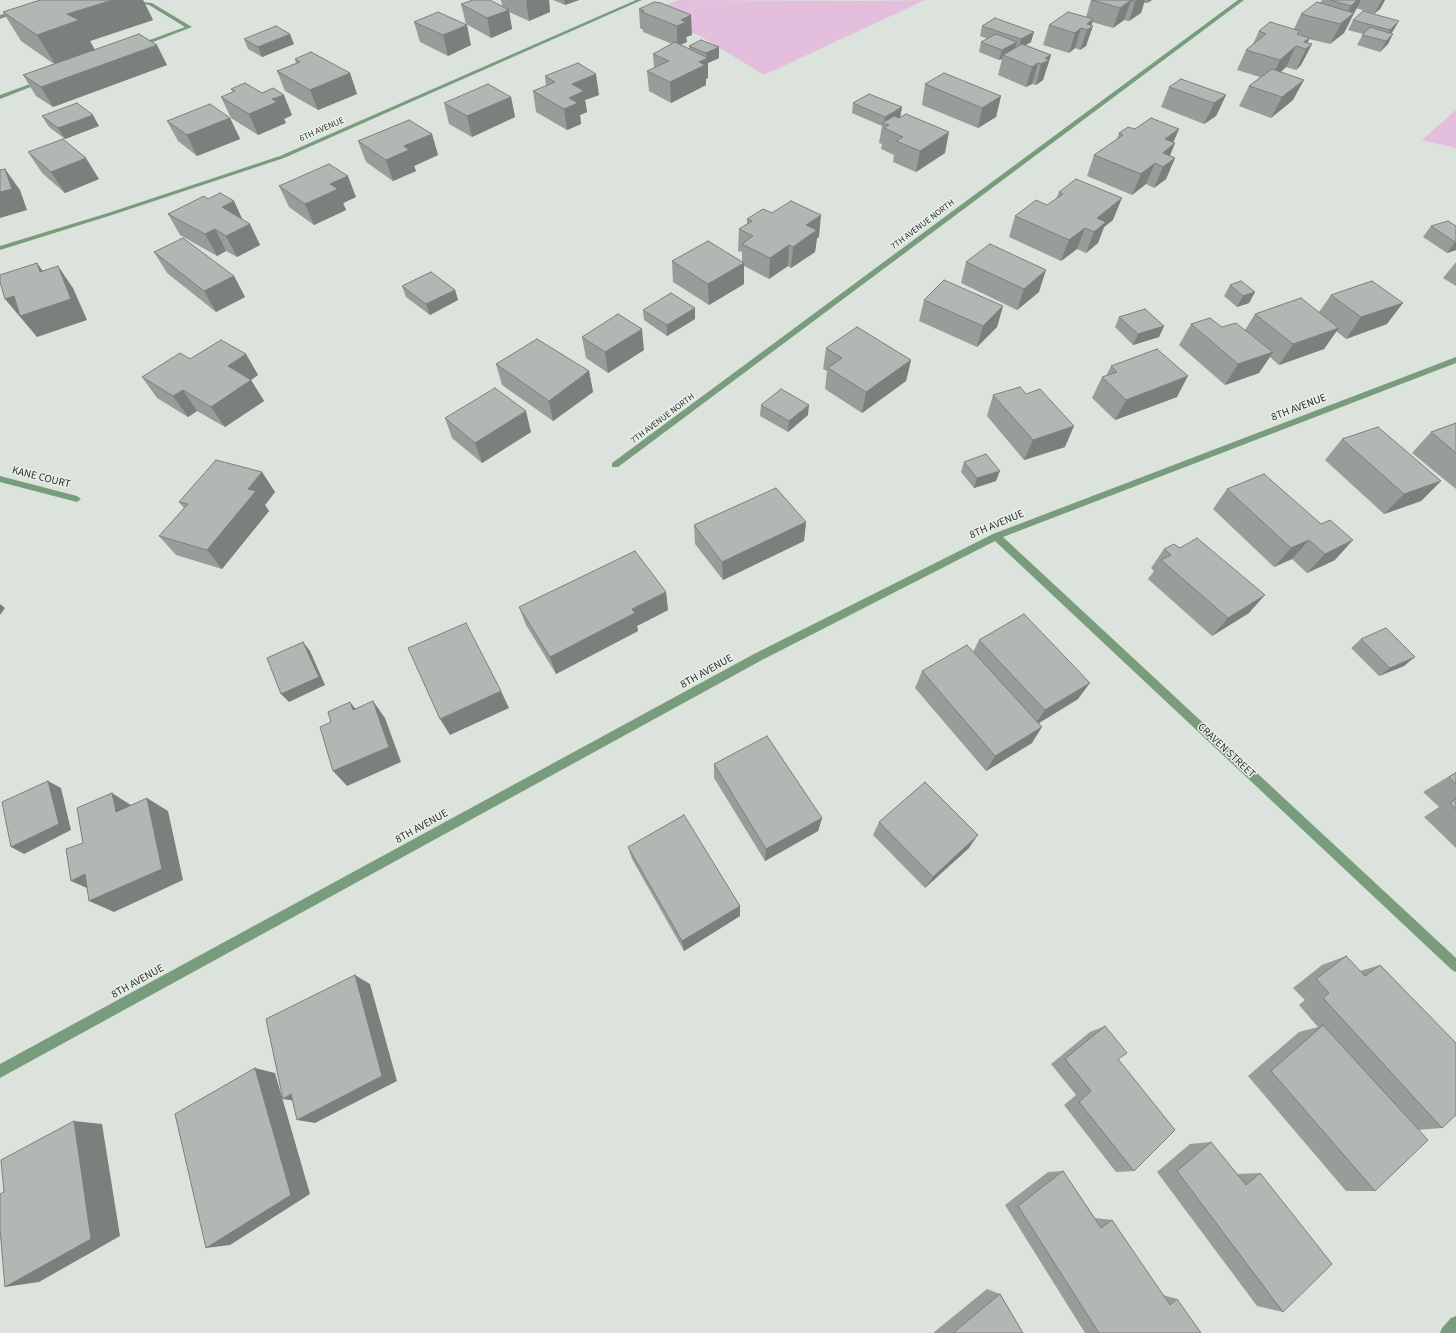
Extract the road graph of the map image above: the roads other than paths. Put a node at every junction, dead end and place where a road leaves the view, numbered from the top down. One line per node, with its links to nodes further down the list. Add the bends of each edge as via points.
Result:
1 (124, 0): 6 (street, via 150,4 189,28)
2 (640, 0): 9 (street, 6TH AVENUE, via 282,157)
3 (1241, 0): 11 (street, 7TH AVENUE NORTH)
4 (22, 10): 5 (street)
5 (0, 17)
6 (131, 49)
7 (51, 78): 8 (street)
8 (0, 97)
9 (0, 248)
10 (1456, 360): 14 (street, 8TH AVENUE)
11 (615, 465)
12 (0, 479): 13 (street, KANE COURT)
13 (77, 499)
14 (996, 536): 15 (street, CRAVEN STREET); 16 (street, 8TH AVENUE, via 758,657)
15 (1456, 966)
16 (0, 1071)
17 (1456, 1323): 18 (street)
18 (1447, 1333)

